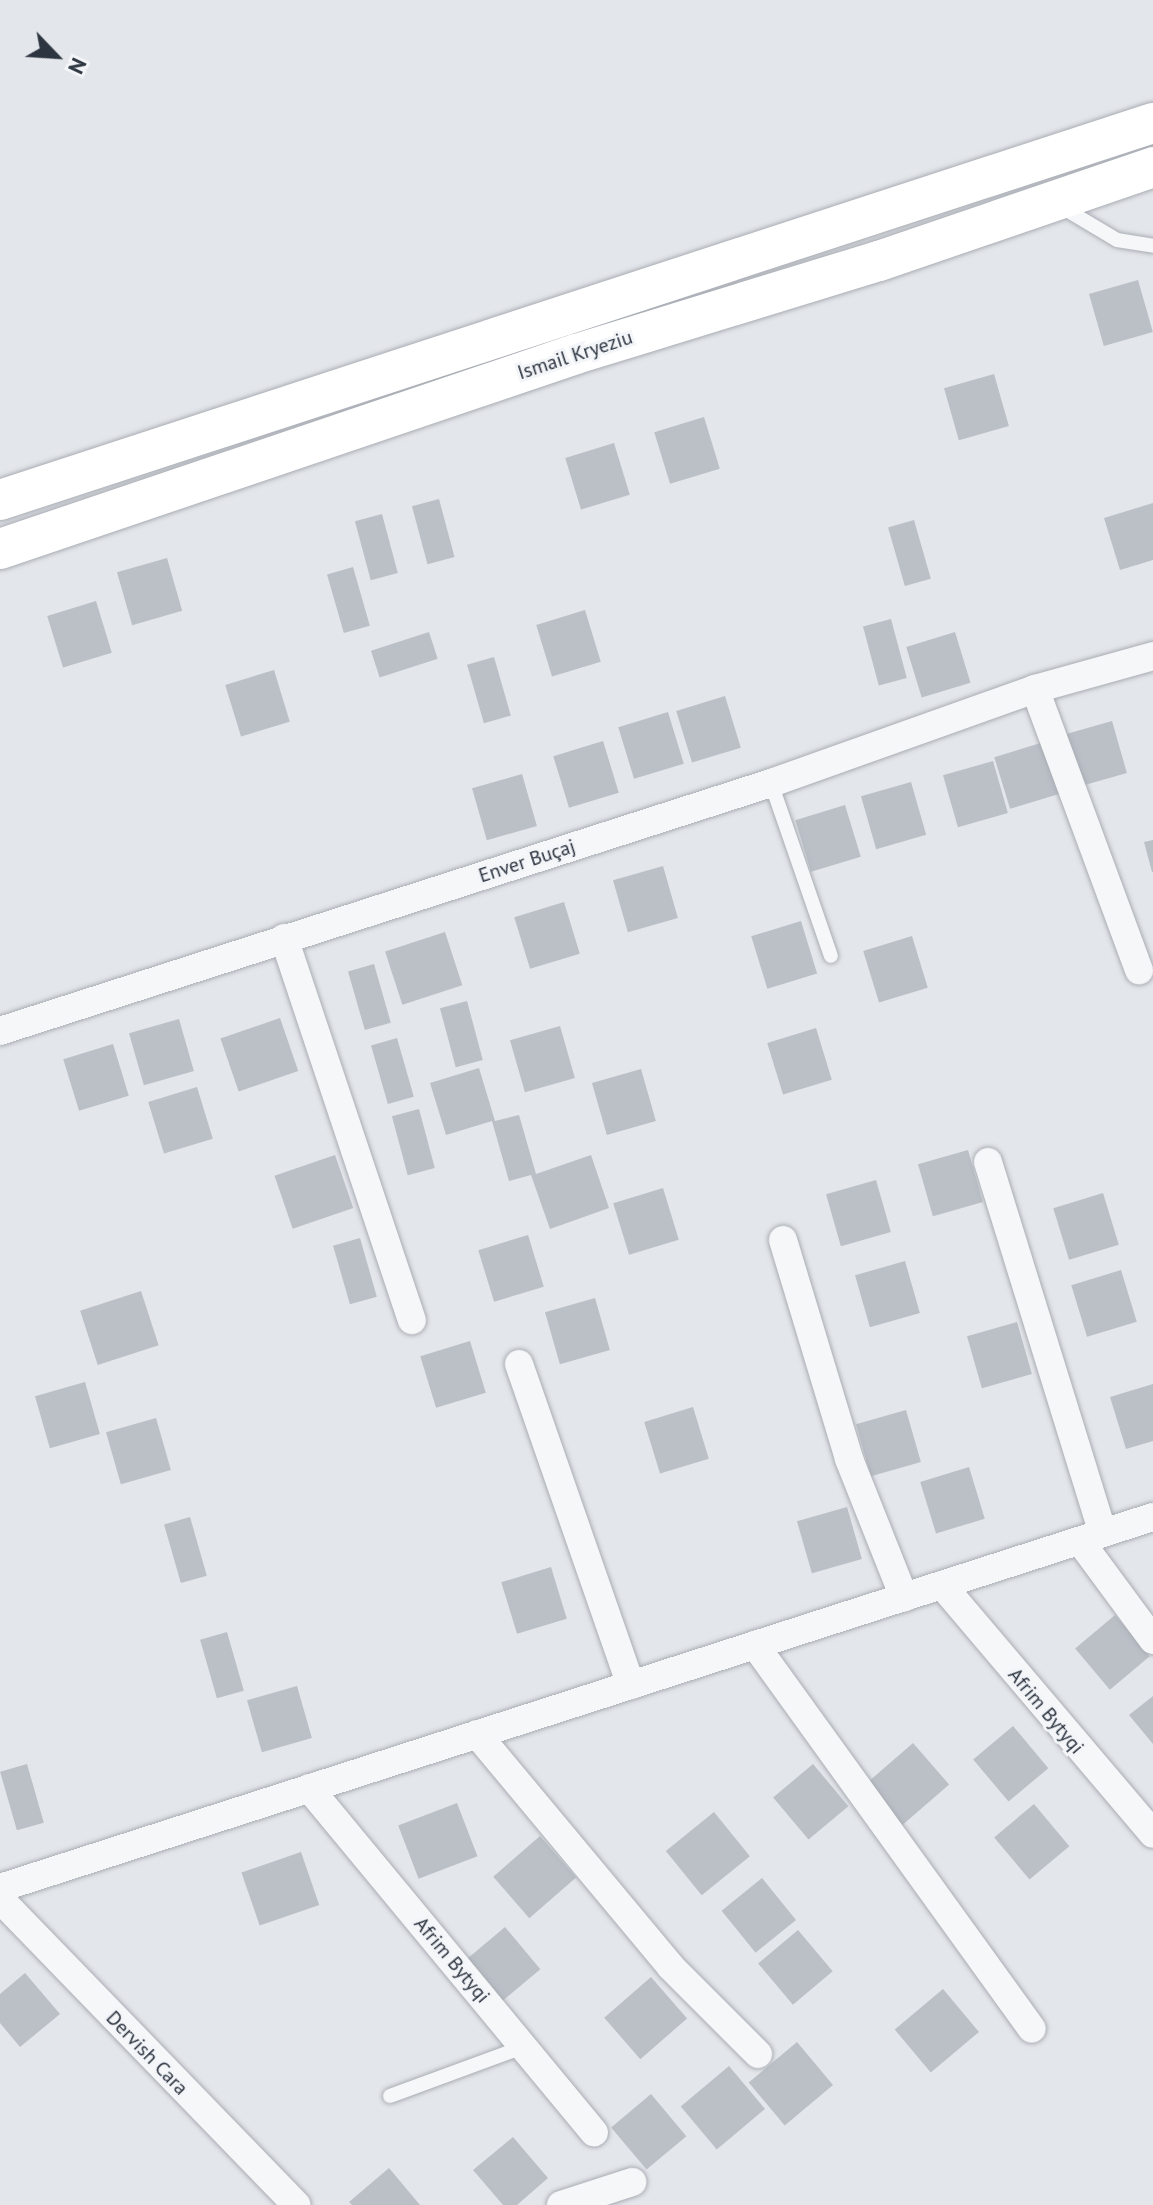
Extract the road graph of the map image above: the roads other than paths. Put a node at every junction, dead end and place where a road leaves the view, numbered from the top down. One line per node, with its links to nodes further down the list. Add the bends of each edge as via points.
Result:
1 (1153, 123): 5 (main road, Ismail Kryeziu)
2 (1153, 167): 3 (main road, Ismail Kryeziu)
3 (1053, 202): 4 (lane, via 1117,240); 6 (main road, Ismail Kryeziu, via 547,363)
4 (1153, 246)
5 (0, 500)
6 (0, 549)
7 (1153, 656): 8 (street, Enver Buçaj)
8 (1035, 689): 9 (street, Enver Buçaj); 12 (street)
9 (771, 783): 10 (street, Enver Buçaj); 11 (lane)
10 (284, 938): 13 (street, Enver Buçaj); 16 (street)
11 (831, 956)
12 (1139, 970)
13 (0, 1031)
14 (988, 1162): 19 (street)
15 (783, 1240): 21 (street, via 849,1459)
16 (412, 1320)
17 (519, 1364): 24 (street)
18 (1153, 1517): 19 (street)
19 (1091, 1537): 20 (street); 22 (street)
20 (942, 1585): 21 (street); 27 (street, Afrim Bytyqi)
21 (904, 1597): 23 (street)
22 (1153, 1640)
23 (755, 1645): 24 (street); 30 (street)
24 (631, 1685): 25 (street)
25 (477, 1734): 26 (street); 32 (street, via 671,1967)
26 (309, 1788): 28 (street); 31 (street, Afrim Bytyqi)
27 (1153, 1834)
28 (0, 1888)
29 (0, 1899): 36 (street, Dervish Cara)
30 (1032, 2029)
31 (523, 2047): 33 (lane); 34 (street, Afrim Bytyqi)
32 (758, 2054)
33 (390, 2096)
34 (594, 2133)
35 (632, 2182): 37 (street)
36 (297, 2205)
37 (561, 2205)

